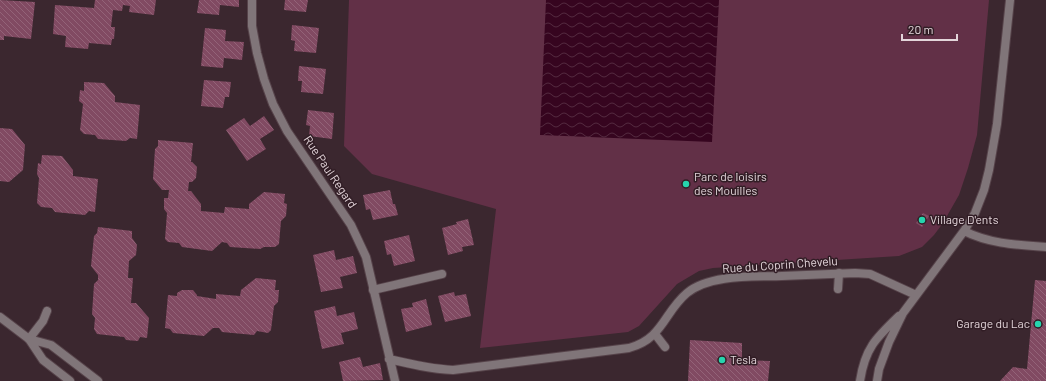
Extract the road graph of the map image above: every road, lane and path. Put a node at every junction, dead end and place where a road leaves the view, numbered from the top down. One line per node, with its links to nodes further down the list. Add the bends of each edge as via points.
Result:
1 (252, 0): 8 (street, Rue Paul Regard, via 252,26 257,53 273,104 287,131 354,230 366,257)
2 (1010, 0): 3 (street, via 997,124 989,170 975,213)
3 (964, 232): 4 (street, via 998,243); 9 (street)
4 (1046, 247)
5 (839, 273): 7 (street); 9 (street, Rue du Coprin Chevelu, via 870,274); 13 (street, Rue du Coprin Chevelu, via 729,278 699,286 688,292 676,304)
6 (442, 274): 8 (street)
7 (838, 289)
8 (373, 290): 16 (street, Rue Paul Regard)
9 (916, 295): 11 (street)
10 (47, 311): 14 (street, via 43,321)
11 (902, 313): 20 (street, via 879,335 867,352); 21 (street, via 889,342)
12 (0, 317): 14 (street)
13 (655, 334): 15 (street); 16 (street, Rue du Coprin Chevelu, via 641,344 629,348 476,368 439,370)
14 (29, 339): 17 (street, via 43,360); 18 (street, via 51,345)
15 (665, 347)
16 (389, 359): 19 (street, Rue Paul Regard)
17 (70, 381)
18 (98, 381)
19 (394, 381)
20 (860, 381)
21 (877, 381)

